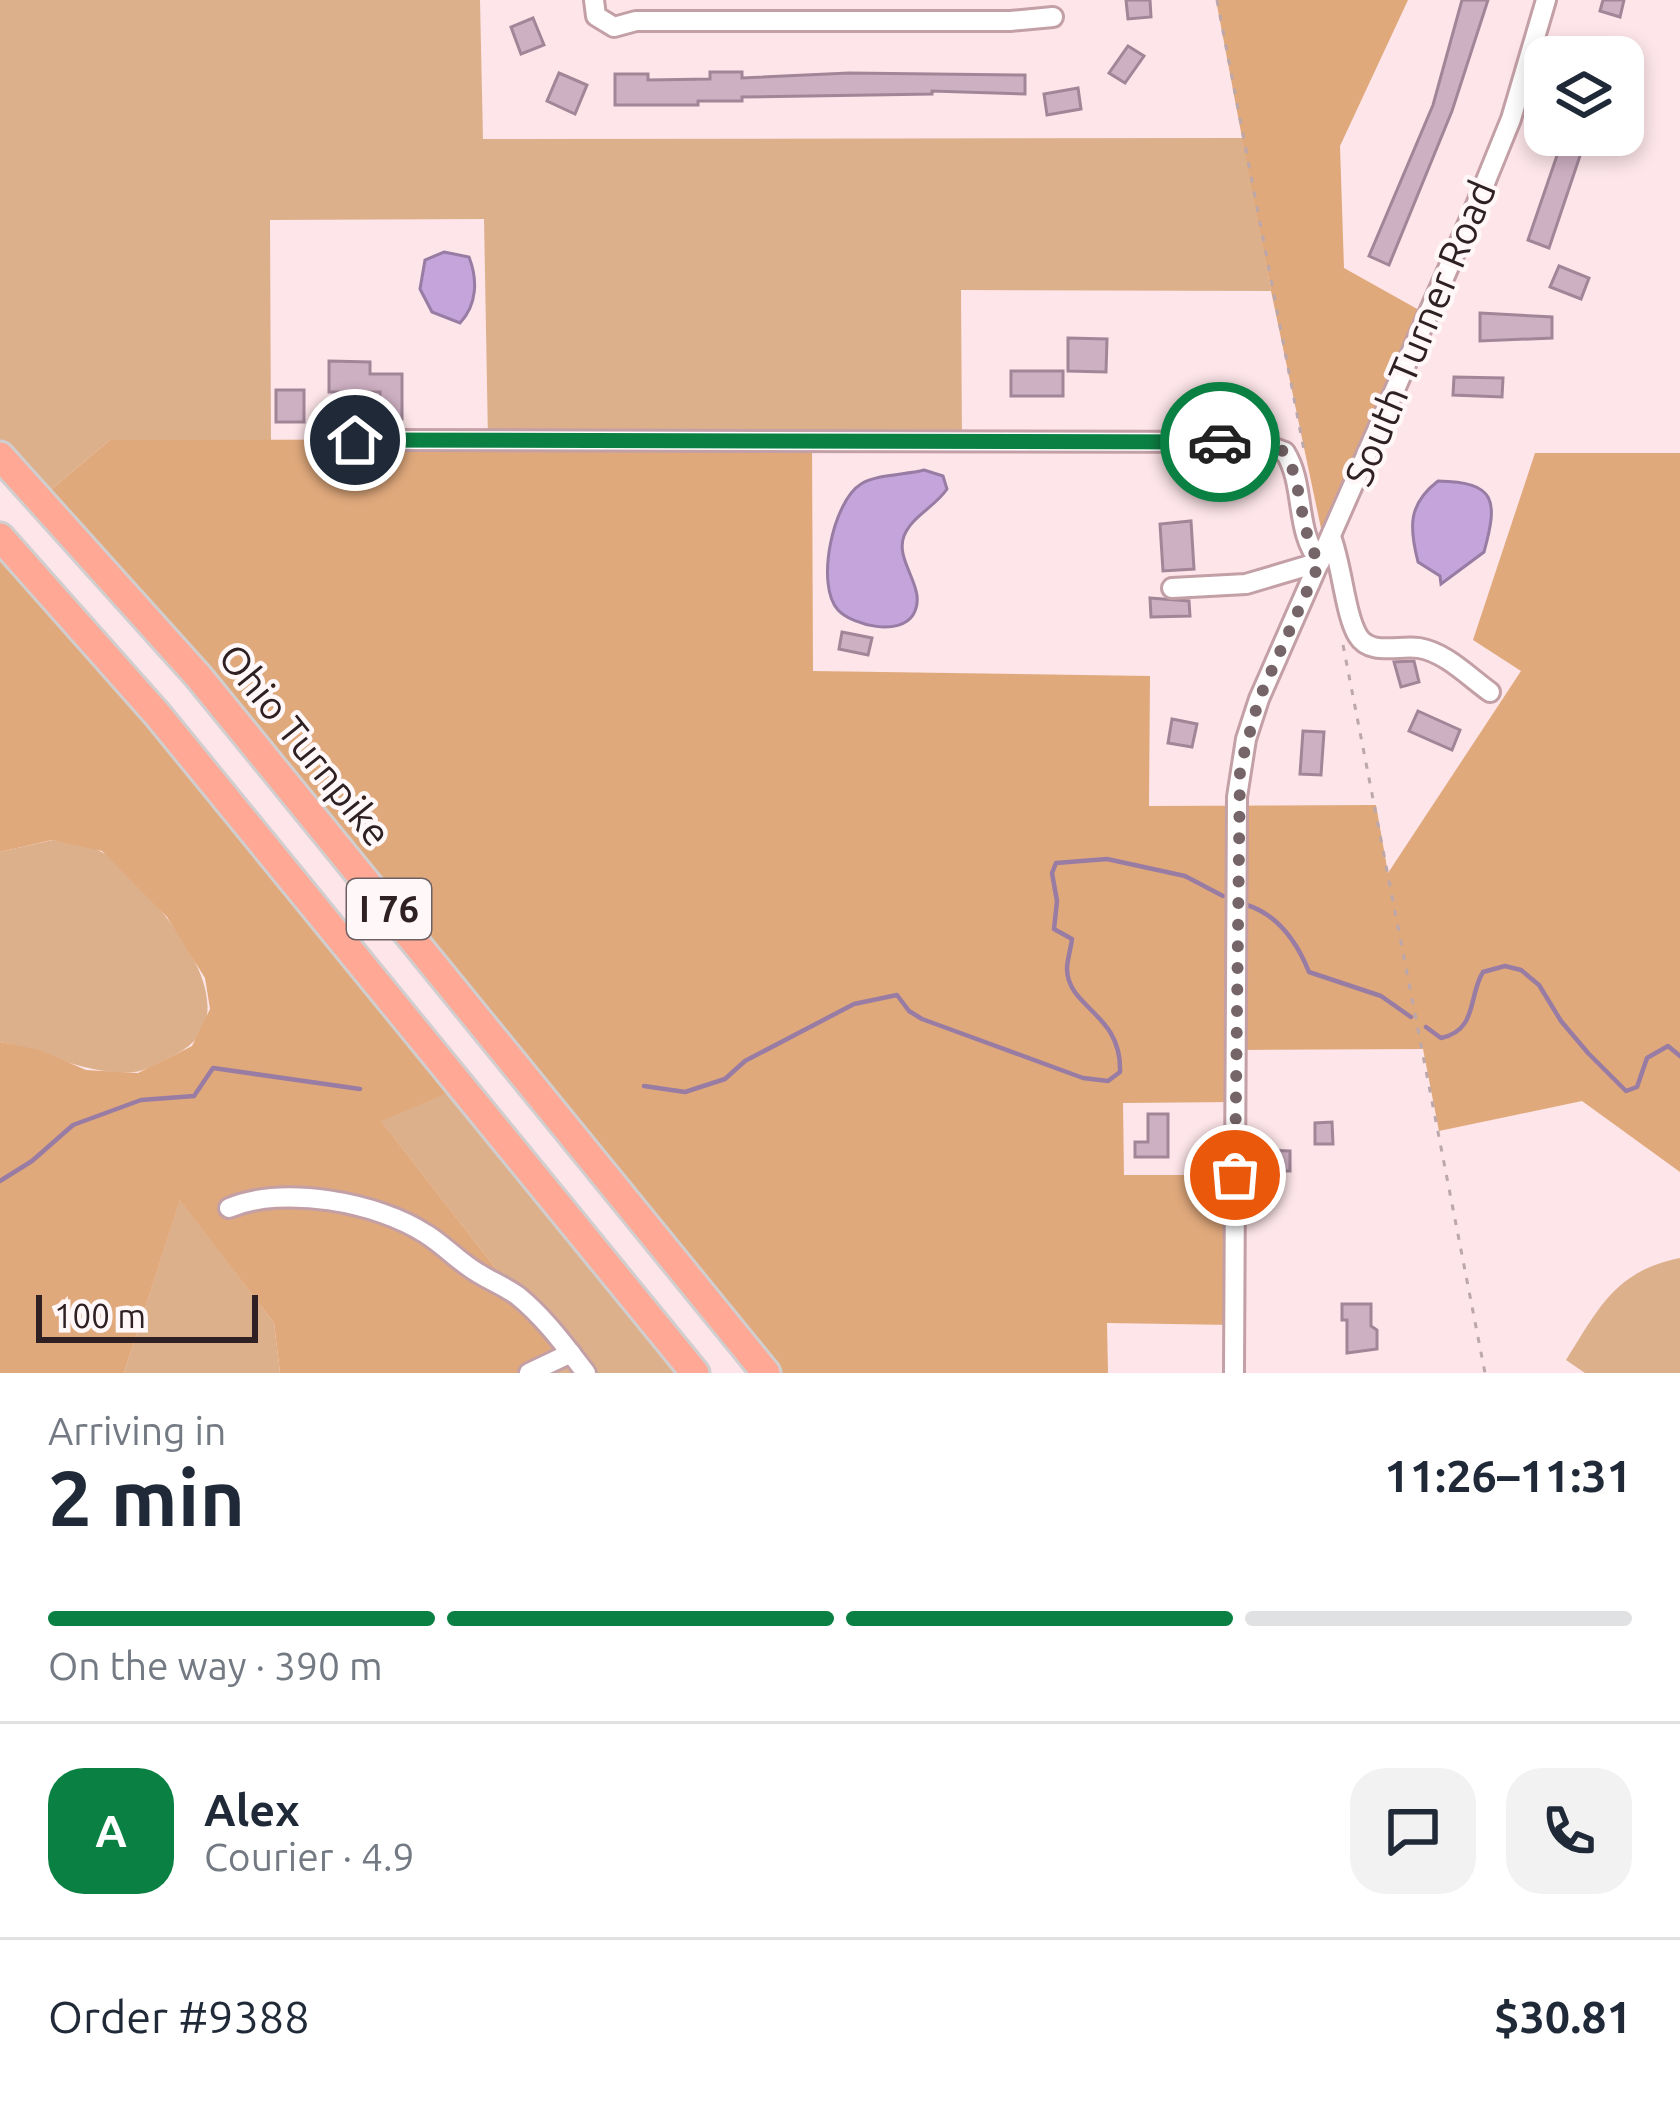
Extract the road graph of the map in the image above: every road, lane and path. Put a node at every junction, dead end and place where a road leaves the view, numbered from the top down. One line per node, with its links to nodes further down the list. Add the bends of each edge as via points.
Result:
1 (594, 0): 4 (street, via 596,16 614,27 636,20)
2 (1217, 0): 6 (path)
3 (1546, 0): 9 (street, South Turner Road, via 1511,119)
4 (1053, 16)
5 (355, 440): 10 (street, via 1270,443 1289,458 1304,533)
6 (1304, 451)
7 (0, 456): 19 (highway, Ohio Turnpike / I 76, via 198,676)
8 (0, 537): 18 (highway, I 76, via 158,714)
9 (1331, 537): 10 (street, South Turner Road); 13 (street, via 1363,643 1430,650)
10 (1320, 562): 11 (street, via 1246,584); 20 (street, South Turner Road, via 1259,699 1240,768)
11 (1172, 588)
12 (1341, 635): 21 (path)
13 (1490, 692)
14 (229, 1208): 15 (street, via 309,1198 359,1206 423,1232 515,1293)
15 (571, 1353): 16 (street); 17 (street)
16 (529, 1373)
17 (586, 1373)
18 (695, 1373)
19 (766, 1373)
20 (1234, 1373)
21 (1485, 1373)

